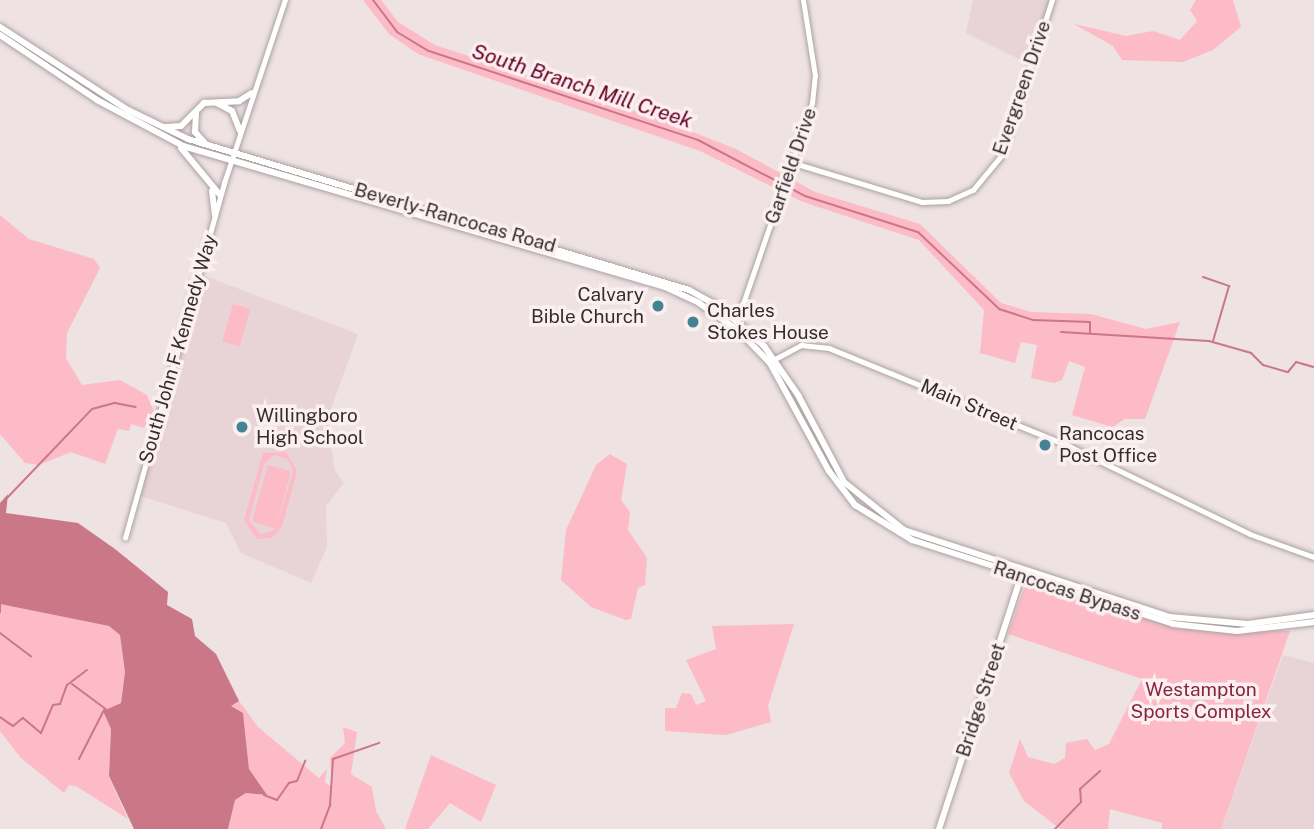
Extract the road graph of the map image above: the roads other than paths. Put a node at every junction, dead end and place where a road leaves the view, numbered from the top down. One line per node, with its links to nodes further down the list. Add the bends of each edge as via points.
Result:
1 (285, 0): 6 (street, South John F Kennedy Way)
2 (803, 0): 12 (street, Garfield Drive, via 814,93)
3 (1052, 0): 12 (street, Evergreen Drive, via 1001,156 973,190 948,201 922,202)
4 (0, 27): 7 (main road, Beverly-Rancocas Road)
5 (0, 35): 9 (main road, Beverly-Rancocas Road, via 97,100)
6 (252, 93): 7 (main road, via 239,101 204,103 176,128); 8 (street, South John F Kennedy Way)
7 (155, 124): 10 (main road, Beverly-Rancocas Road)
8 (240, 131): 10 (main road, via 228,107 205,105 197,112 194,127); 11 (street, South John F Kennedy Way)
9 (174, 142): 11 (main road, Beverly-Rancocas Road); 13 (main road, via 191,156)
10 (209, 146): 11 (main road, Beverly-Rancocas Road)
11 (232, 157): 14 (street, South John F Kennedy Way); 16 (main road, Beverly-Rancocas Road, via 665,280)
12 (794, 163): 16 (street, Garfield Drive)
13 (210, 186): 14 (main road); 15 (main road)
14 (220, 195): 15 (street, South John F Kennedy Way)
15 (215, 215): 20 (street, South John F Kennedy Way)
16 (736, 324): 17 (main road, Beverly-Rancocas Road); 18 (main road, Beverly-Rancocas Road)
17 (775, 359): 18 (main road, Beverly-Rancocas Road); 21 (street, Main Street, via 802,345 829,348 1071,447 1267,541)
18 (796, 397): 19 (main road, Beverly-Rancocas Road)
19 (842, 485): 22 (main road, Rancocas Bypass, via 891,530)
20 (125, 538)
21 (1314, 557)
22 (1022, 574): 23 (main road, Rancocas Bypass, via 1193,621 1248,624); 24 (main road, Rancocas Bypass, via 1146,617 1204,629); 25 (main road, Bridge Street)
23 (1314, 615)
24 (1314, 622)
25 (939, 829)

